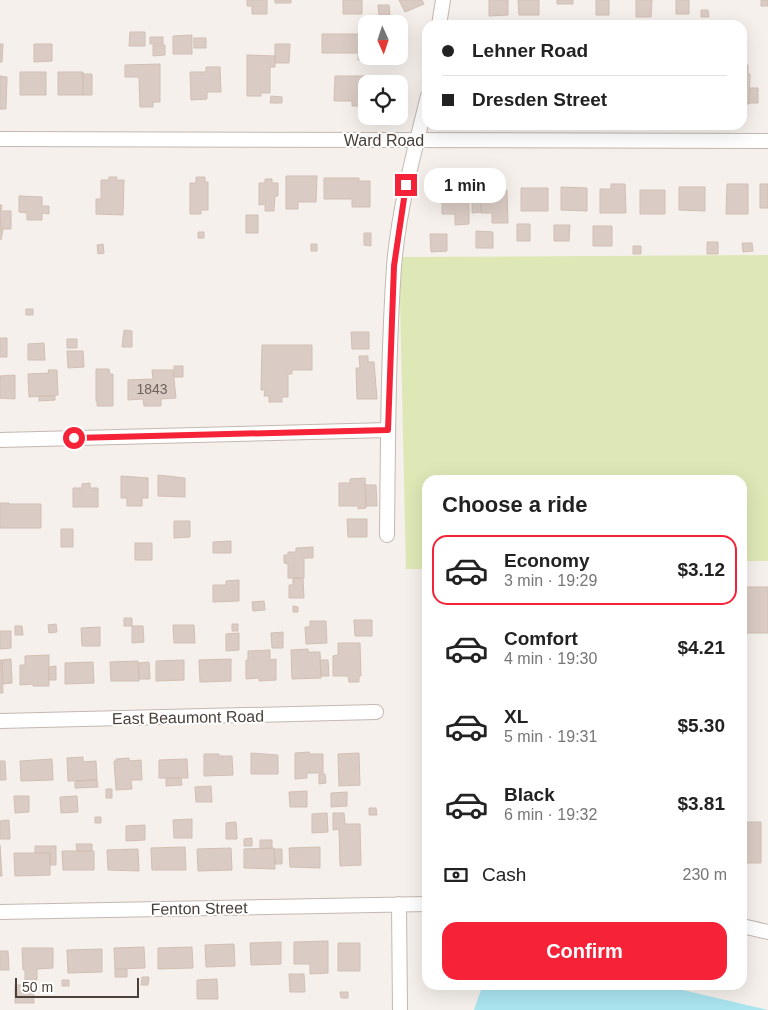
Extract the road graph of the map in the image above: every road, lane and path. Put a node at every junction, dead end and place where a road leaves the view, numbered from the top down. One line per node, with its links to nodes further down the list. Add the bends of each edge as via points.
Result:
1 (444, 0): 2 (street)
2 (440, 20)
3 (422, 120): 5 (street)
4 (0, 139): 5 (street, Ward Road)
5 (417, 140): 6 (street, Ward Road); 7 (street, via 394,266)
6 (768, 141)
7 (388, 430): 8 (street); 9 (street)
8 (0, 440)
9 (387, 535)
10 (376, 712): 11 (street, East Beaumont Road)
11 (0, 721)
12 (399, 904): 13 (street, Fenton Street); 14 (street, Fenton Street); 17 (street)
13 (422, 904)
14 (0, 912)
15 (747, 927): 16 (street)
16 (768, 932)
17 (400, 1010)

